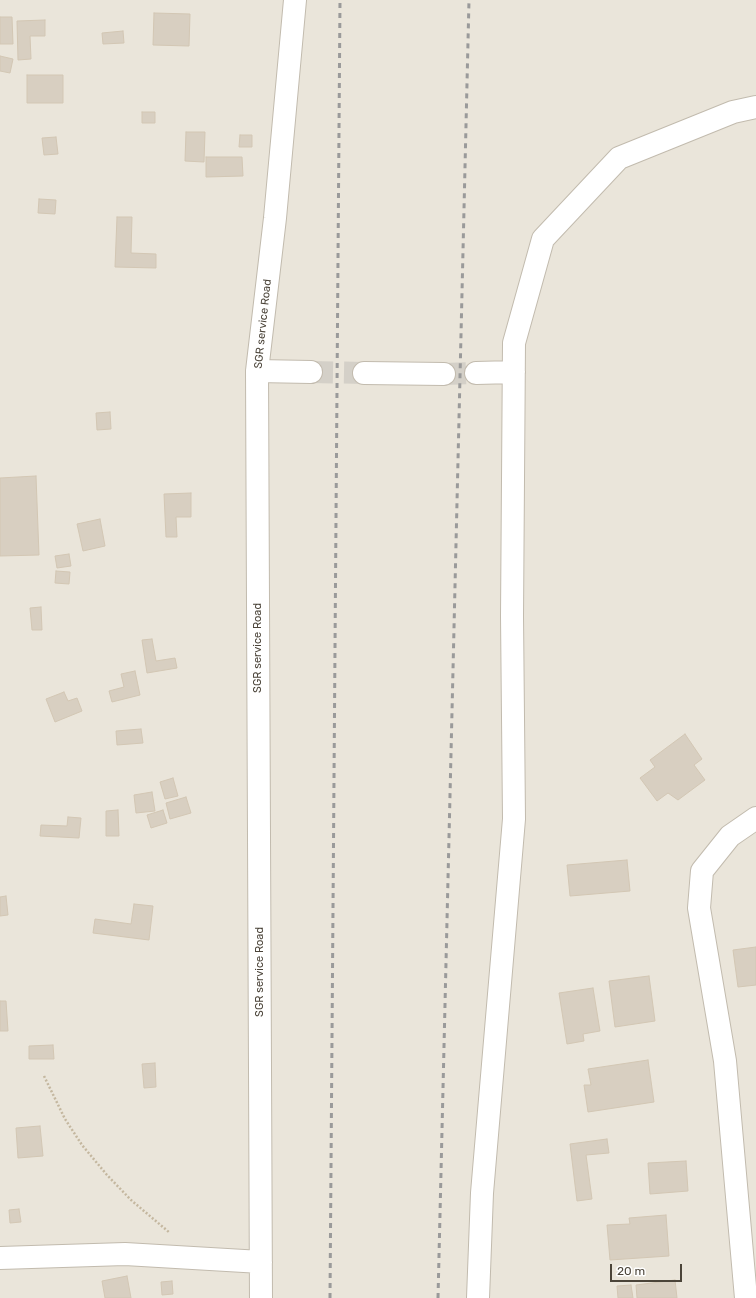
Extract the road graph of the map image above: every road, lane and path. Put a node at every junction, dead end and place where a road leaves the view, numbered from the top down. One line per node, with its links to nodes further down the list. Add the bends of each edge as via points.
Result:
1 (295, 0): 3 (street, SGR service Road, via 275,218)
2 (756, 107): 5 (street, via 733,112 619,158 543,239 514,343)
3 (257, 371): 4 (street); 13 (street, SGR service Road)
4 (311, 372)
5 (514, 372): 7 (street); 15 (street, via 514,819 482,1193)
6 (364, 373): 8 (street)
7 (476, 373)
8 (444, 374)
9 (756, 818): 16 (street, via 730,836 702,871 699,908 725,1061)
10 (44, 1076): 11 (path, via 65,1119 82,1145 131,1200)
11 (174, 1236)
12 (0, 1258): 13 (street, via 125,1254)
13 (261, 1262): 14 (street, SGR service Road)
14 (261, 1298)
15 (478, 1298)
16 (746, 1298)

